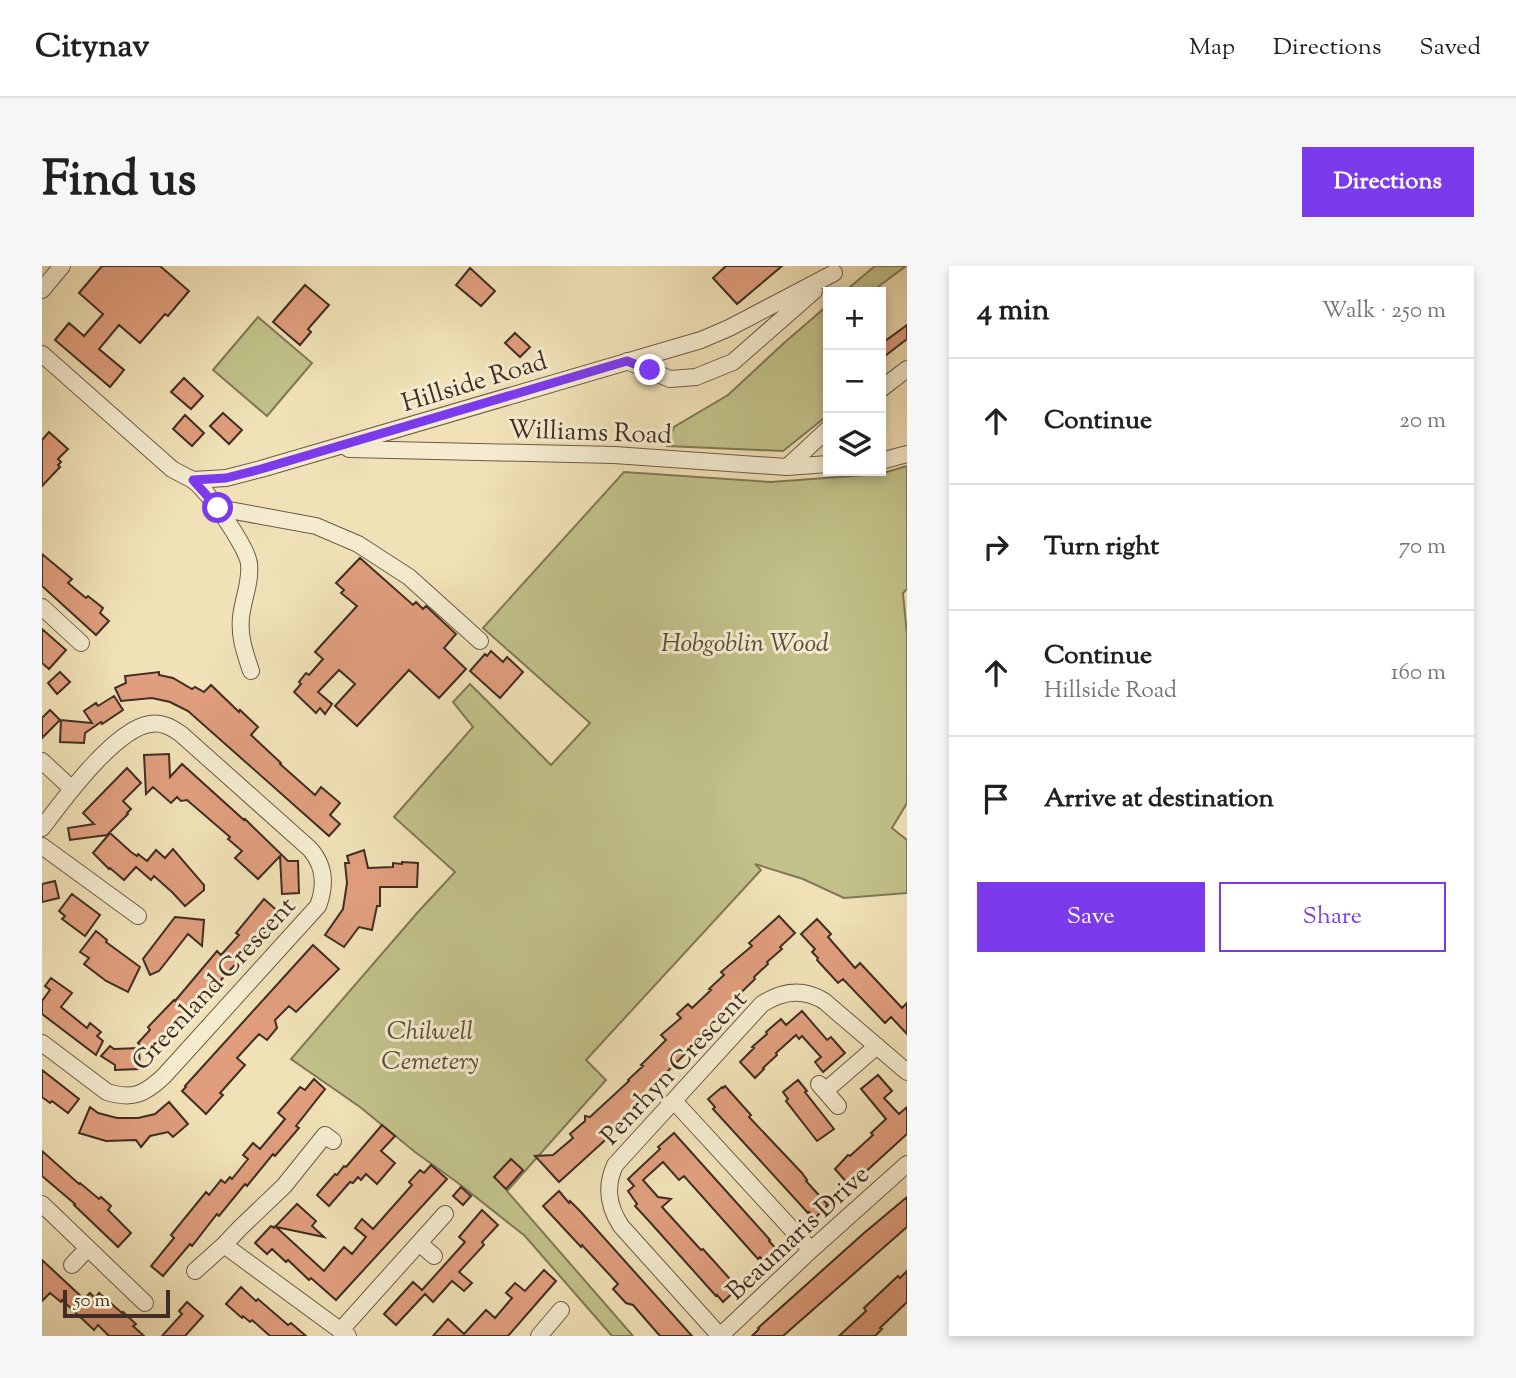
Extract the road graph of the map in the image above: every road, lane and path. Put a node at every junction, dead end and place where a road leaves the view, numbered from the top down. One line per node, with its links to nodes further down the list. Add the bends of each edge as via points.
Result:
1 (62, 266): 3 (street)
2 (838, 270): 5 (street, Hillside Road, via 729,328); 5 (street, Hillside Road, via 733,362 696,377 670,379)
3 (42, 290)
4 (42, 354): 14 (street, via 172,469)
5 (627, 361): 9 (street, Hillside Road)
6 (907, 369): 7 (street)
7 (886, 385)
8 (823, 434): 13 (street)
9 (334, 448): 13 (street, Williams Road, via 614,455); 14 (street, Hillside Road, via 226,478)
10 (907, 454): 11 (street)
11 (886, 460)
12 (823, 464): 13 (street, Williams Road)
13 (787, 467)
14 (193, 480): 15 (street)
15 (218, 508): 17 (street, via 316,526 358,544 409,577); 19 (street, via 250,562 241,643)
16 (42, 607): 18 (street)
17 (480, 641)
18 (81, 643)
19 (251, 671)
20 (42, 761): 21 (street)
21 (71, 788): 22 (street, Greenland Crescent); 25 (street, Greenland Crescent, via 135,729 153,723 171,727 310,849 323,871 323,888 318,906 164,1076 138,1095 107,1092)
22 (42, 828)
23 (42, 846): 24 (street)
24 (138, 916)
25 (42, 1043)
26 (877, 1046): 27 (street, Penrhyn Crescent); 28 (street, Penrhyn Crescent, via 817,997 801,992 783,994 762,1004); 29 (street, via 822,1087)
27 (907, 1072)
28 (674, 1101): 37 (street); 46 (street, Penrhyn Crescent, via 615,1166 609,1199 621,1226)
29 (838, 1106)
30 (333, 1141): 35 (street, via 325,1135 284,1186)
31 (907, 1164): 37 (street, Beaumaris Drive)
32 (42, 1204): 36 (street)
33 (445, 1214): 34 (street)
34 (419, 1243): 38 (street); 44 (street)
35 (224, 1245): 40 (street); 44 (street)
36 (88, 1248): 39 (street); 41 (street)
37 (811, 1250): 46 (street, Beaumaris Drive)
38 (434, 1256)
39 (72, 1265)
40 (195, 1271)
41 (145, 1303)
42 (561, 1310): 43 (street)
43 (544, 1330): 45 (street)
44 (344, 1333)
45 (562, 1336)
46 (720, 1336)

